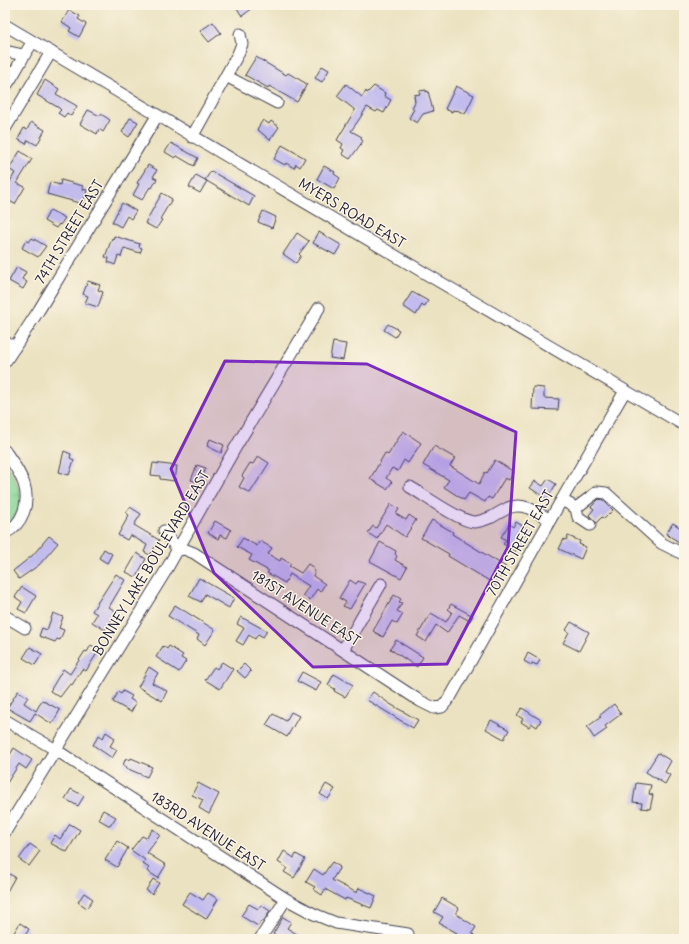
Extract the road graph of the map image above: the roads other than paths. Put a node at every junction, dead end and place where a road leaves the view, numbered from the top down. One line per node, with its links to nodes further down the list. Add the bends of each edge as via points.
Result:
1 (5, 25): 3 (street, MYERS ROAD EAST)
2 (240, 34): 7 (street, via 242,44)
3 (33, 42): 5 (street, MYERS ROAD EAST); 6 (street)
4 (5, 51): 6 (street)
5 (51, 52): 10 (street, MYERS ROAD EAST); 11 (street)
6 (23, 55): 8 (street)
7 (226, 76): 9 (street); 12 (street)
8 (5, 87)
9 (277, 103)
10 (157, 116): 12 (street, MYERS ROAD EAST); 14 (street, 74TH STREET EAST, via 39,310)
11 (5, 129)
12 (192, 137): 16 (street, MYERS ROAD EAST)
13 (319, 308): 26 (street, BONNEY LAKE BOULEVARD EAST)
14 (10, 344): 15 (street, 74TH STREET EAST)
15 (5, 362)
16 (626, 391): 17 (street, MYERS ROAD EAST); 20 (street, 70TH STREET EAST)
17 (684, 425)
18 (5, 451): 25 (street, via 24,485 26,500 19,522)
19 (410, 487): 22 (street, via 469,521 479,522 516,506 530,509)
20 (562, 500): 21 (street); 22 (street, 70TH STREET EAST)
21 (576, 508): 23 (street, via 578,517); 27 (street, via 597,492 606,493 661,543)
22 (550, 520): 32 (street, 70TH STREET EAST, via 451,696)
23 (590, 525)
24 (164, 531): 26 (street)
25 (5, 533)
26 (178, 550): 31 (street, 181ST AVENUE EAST, via 184,548 194,553); 34 (street, BONNEY LAKE BOULEVARD EAST)
27 (681, 553)
28 (382, 584): 31 (street)
29 (5, 616): 30 (street)
30 (25, 628)
31 (343, 650): 32 (street, 181ST AVENUE EAST, via 420,701)
32 (438, 708)
33 (5, 720): 34 (street, 183RD AVENUE EAST)
34 (56, 750): 35 (street, BONNEY LAKE BOULEVARD EAST); 36 (street, 183RD AVENUE EAST)
35 (5, 832)
36 (286, 899): 37 (street, 183RD AVENUE EAST, via 336,923); 38 (street)
37 (408, 934)
38 (260, 939)

